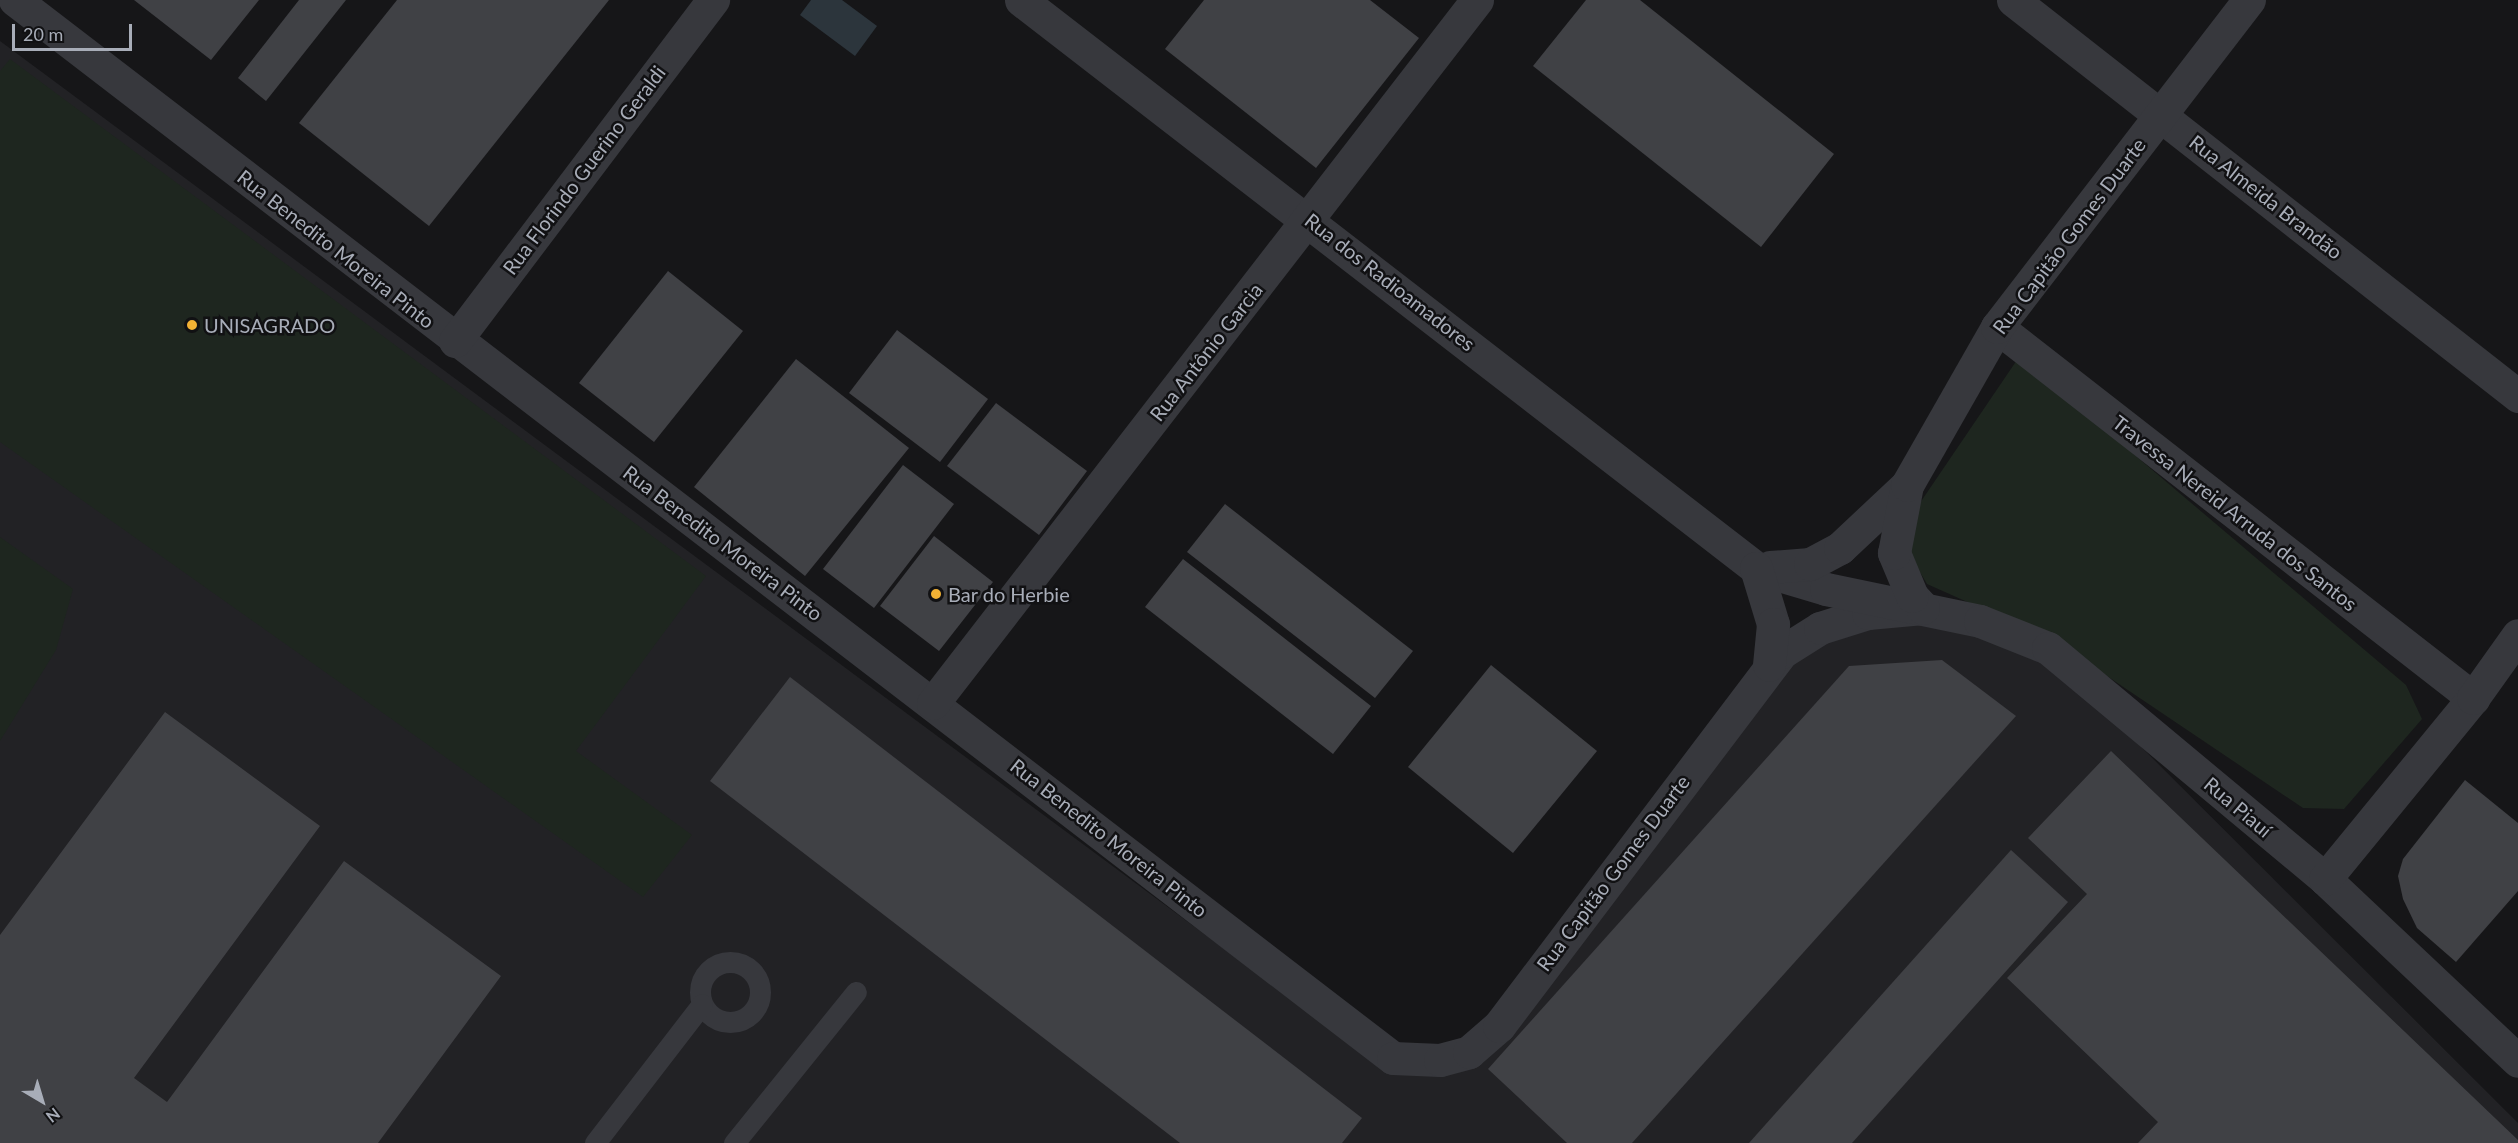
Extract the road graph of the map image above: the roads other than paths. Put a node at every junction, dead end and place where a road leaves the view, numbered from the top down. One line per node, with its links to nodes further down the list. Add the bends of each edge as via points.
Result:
1 (15, 0): 10 (street, Rua Benedito Moreira Pinto)
2 (714, 0): 10 (street, Rua Florindo Guerino Geraldi)
3 (1021, 0): 8 (street, Rua dos Radioamadores)
4 (1478, 0): 8 (street, Rua Antônio Garcia)
5 (2013, 0): 7 (street, Rua Almeida Brandão)
6 (2249, 0): 7 (street, Rua Capitão Gomes Duarte)
7 (2163, 114): 9 (street, Rua Capitão Gomes Duarte); 11 (street, Rua Almeida Brandão)
8 (1309, 219): 13 (street, Rua dos Radioamadores); 18 (street, Rua Antônio Garcia)
9 (1997, 327): 12 (street, Rua Capitão Gomes Duarte); 17 (street, Travessa Nereid Arruda dos Santos)
10 (455, 341): 18 (street, Rua Benedito Moreira Pinto)
11 (2518, 396)
12 (1907, 485): 13 (street, via 1840,548 1810,564); 14 (street, via 1894,553 1912,596)
13 (1756, 568): 14 (street, Rua Piauí, via 1826,589); 16 (street, via 1773,624)
14 (1923, 608): 16 (street, via 1868,613 1820,628); 19 (street, Rua Piauí, via 1980,621 2048,648)
15 (2518, 635): 17 (street)
16 (1769, 664): 22 (street, Rua Capitão Gomes Duarte, via 1499,1026 1469,1052)
17 (2473, 698): 19 (street)
18 (933, 702): 22 (street, Rua Benedito Moreira Pinto, via 1394,1058)
19 (2325, 879): 23 (street, Rua Piauí)
20 (856, 992): 25 (lane)
21 (702, 1004): 24 (lane)
22 (1440, 1060)
23 (2518, 1061)
24 (595, 1143)
25 (734, 1143)

